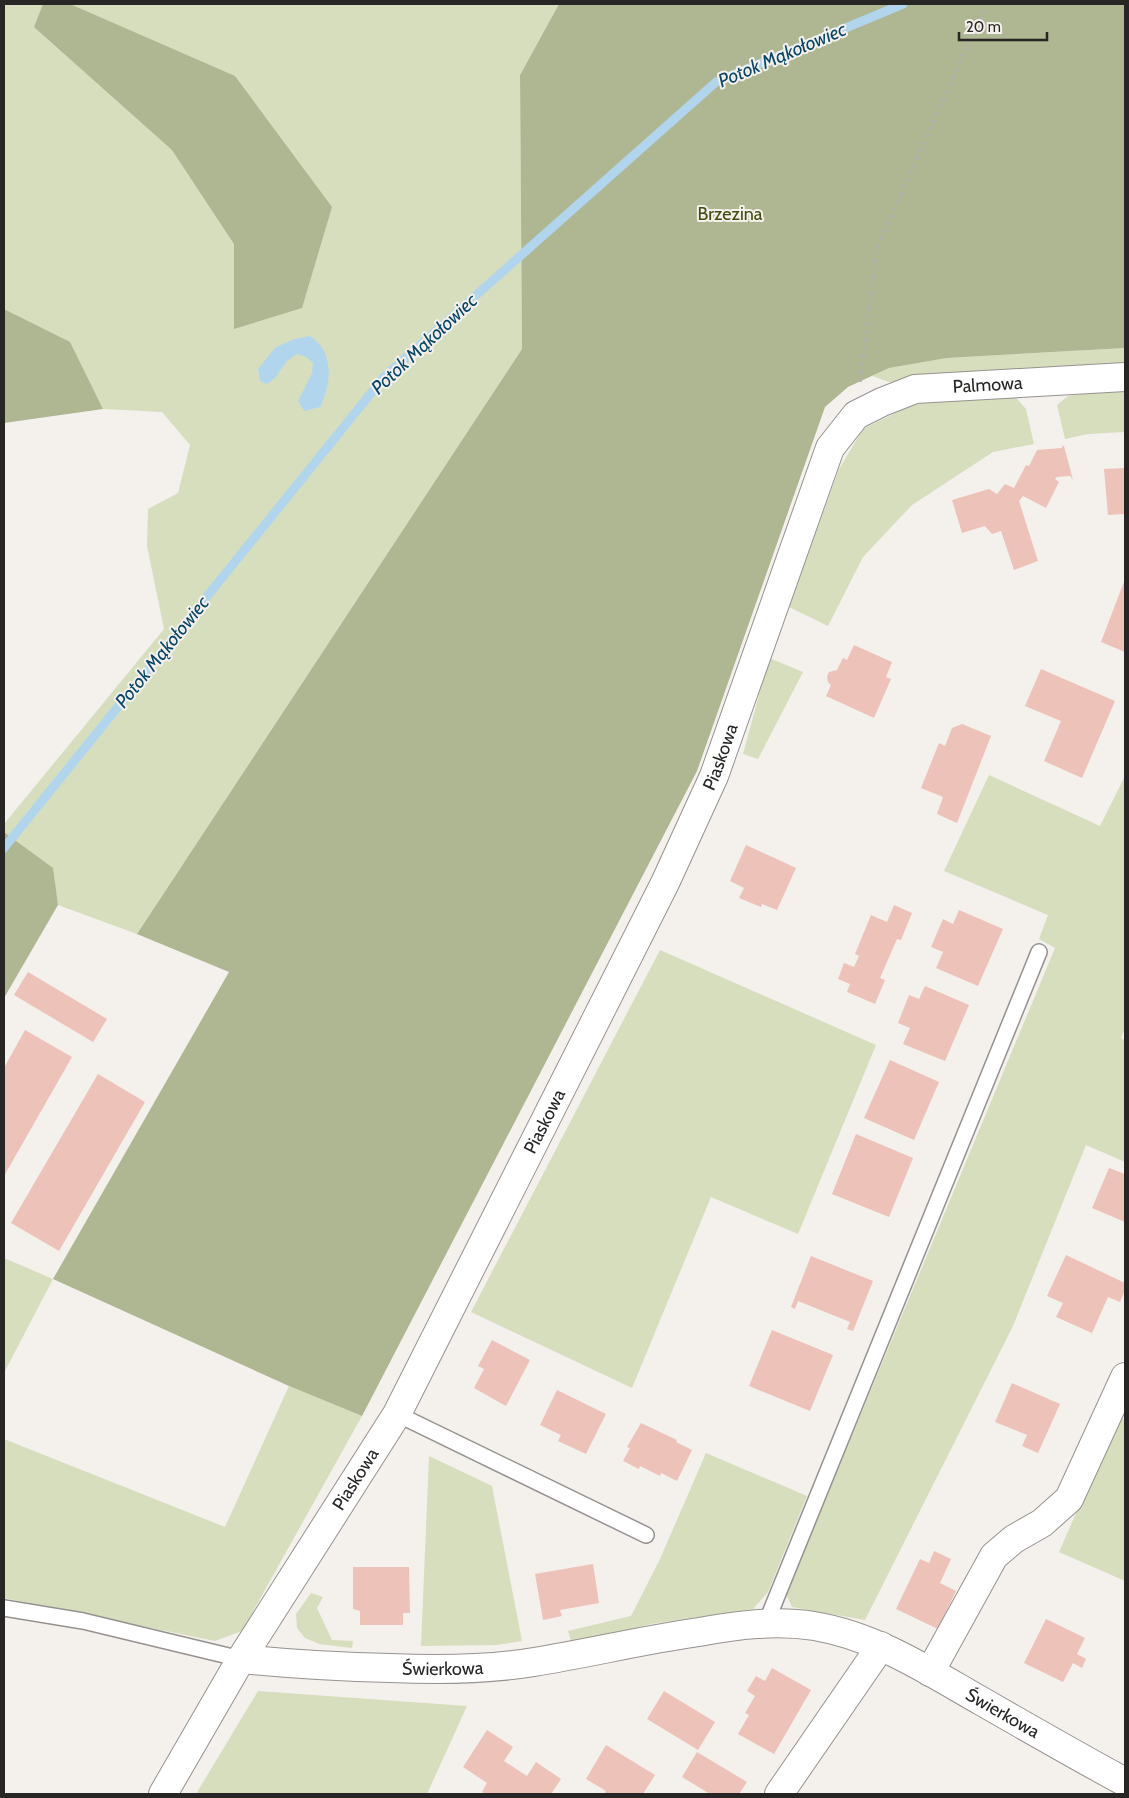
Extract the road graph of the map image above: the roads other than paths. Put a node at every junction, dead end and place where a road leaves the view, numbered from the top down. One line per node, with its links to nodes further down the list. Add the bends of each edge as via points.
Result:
1 (1125, 377): 2 (street, Palmowa, via 915,390)
2 (856, 415): 5 (street, Piaskowa, via 830,448 714,776 665,882)
3 (1039, 952): 8 (lane)
4 (1125, 1377): 11 (street, via 1069,1499 994,1556)
5 (398, 1414): 6 (lane); 10 (street, Piaskowa)
6 (646, 1535)
7 (4, 1608): 10 (lane, Świerkowa, via 83,1621)
8 (766, 1623): 9 (street, Świerkowa, via 815,1626); 10 (street, Świerkowa, via 683,1634 533,1663 484,1668 435,1670 311,1666)
9 (881, 1646): 11 (street, Świerkowa); 14 (street)
10 (241, 1659): 13 (street, Piaskowa)
11 (930, 1672): 12 (street, Świerkowa)
12 (1125, 1782)
13 (163, 1794)
14 (779, 1794)

